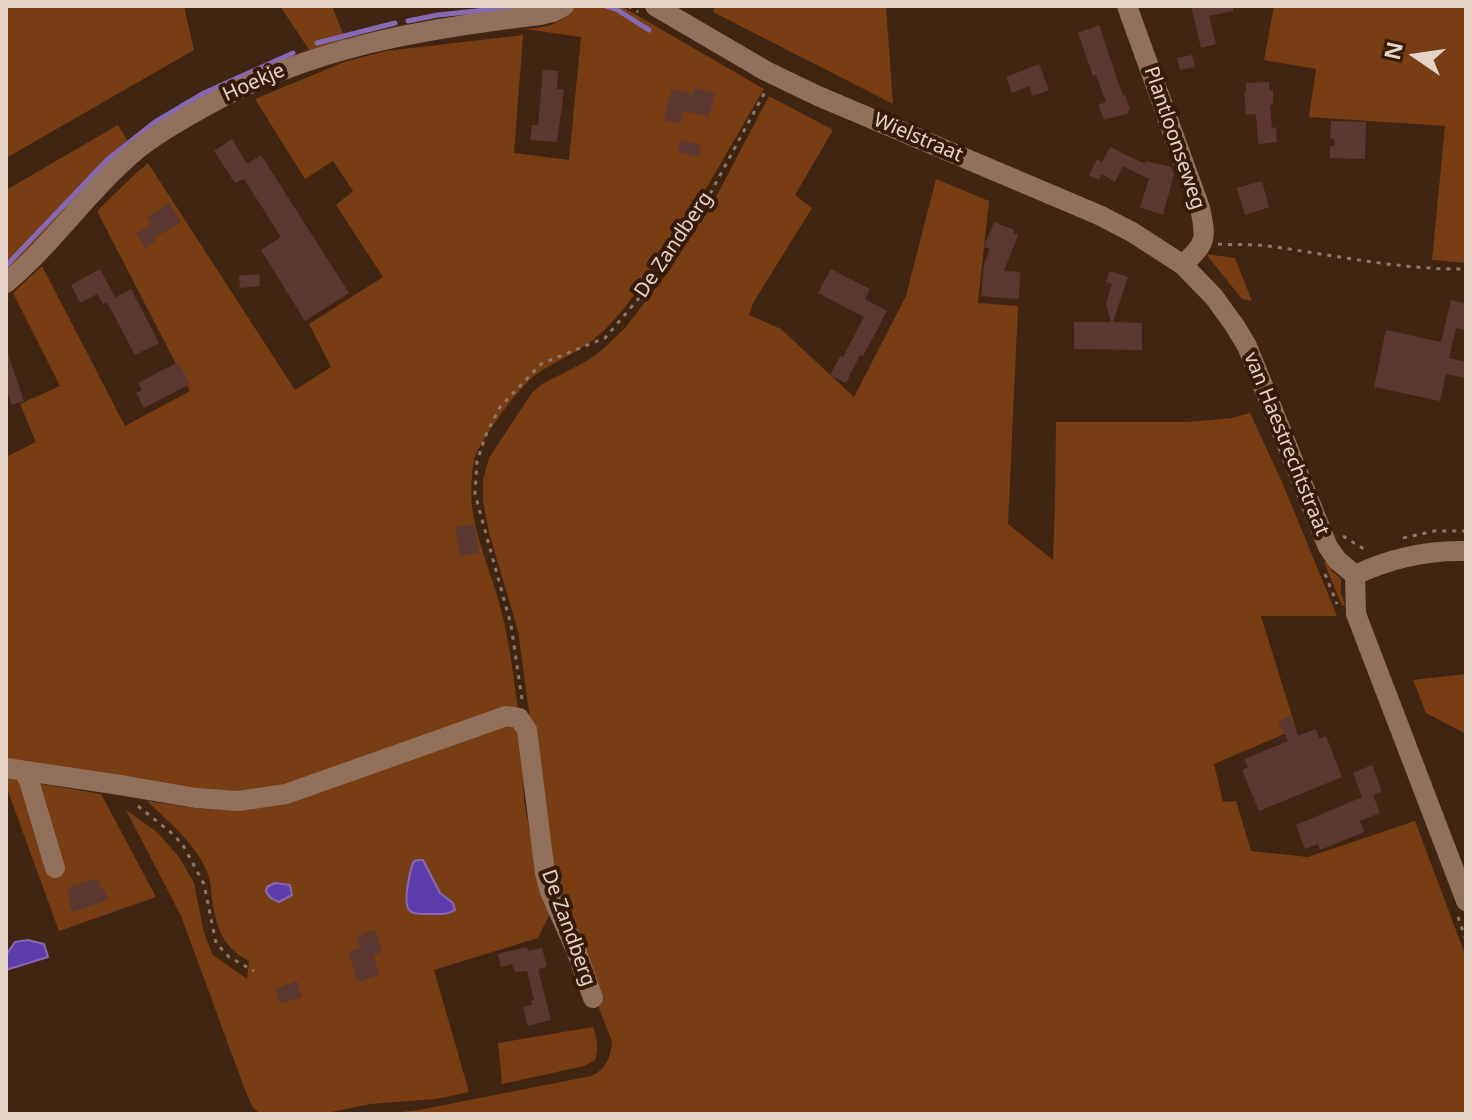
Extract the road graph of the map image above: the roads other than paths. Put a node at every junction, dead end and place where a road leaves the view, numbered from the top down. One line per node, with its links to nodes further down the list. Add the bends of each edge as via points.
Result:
1 (564, 6): 5 (street, Hoekje, via 540,15 357,45 229,93 140,147)
2 (655, 6): 4 (street, Wielstraat, via 775,76 1099,215)
3 (1127, 6): 4 (street, Plantloonseweg, via 1204,226 1203,243)
4 (1183, 265): 7 (street, van Haestrechtstraat, via 1214,297 1247,346 1328,547)
5 (6, 283)
6 (1466, 551): 7 (street, via 1429,551)
7 (1355, 575): 10 (street, via 1356,614)
8 (15, 769): 9 (street, via 29,781); 11 (street, De Zandberg, via 238,801 286,794 506,716 519,718 527,730 550,892)
9 (55, 868)
10 (1466, 901)
11 (593, 998)

